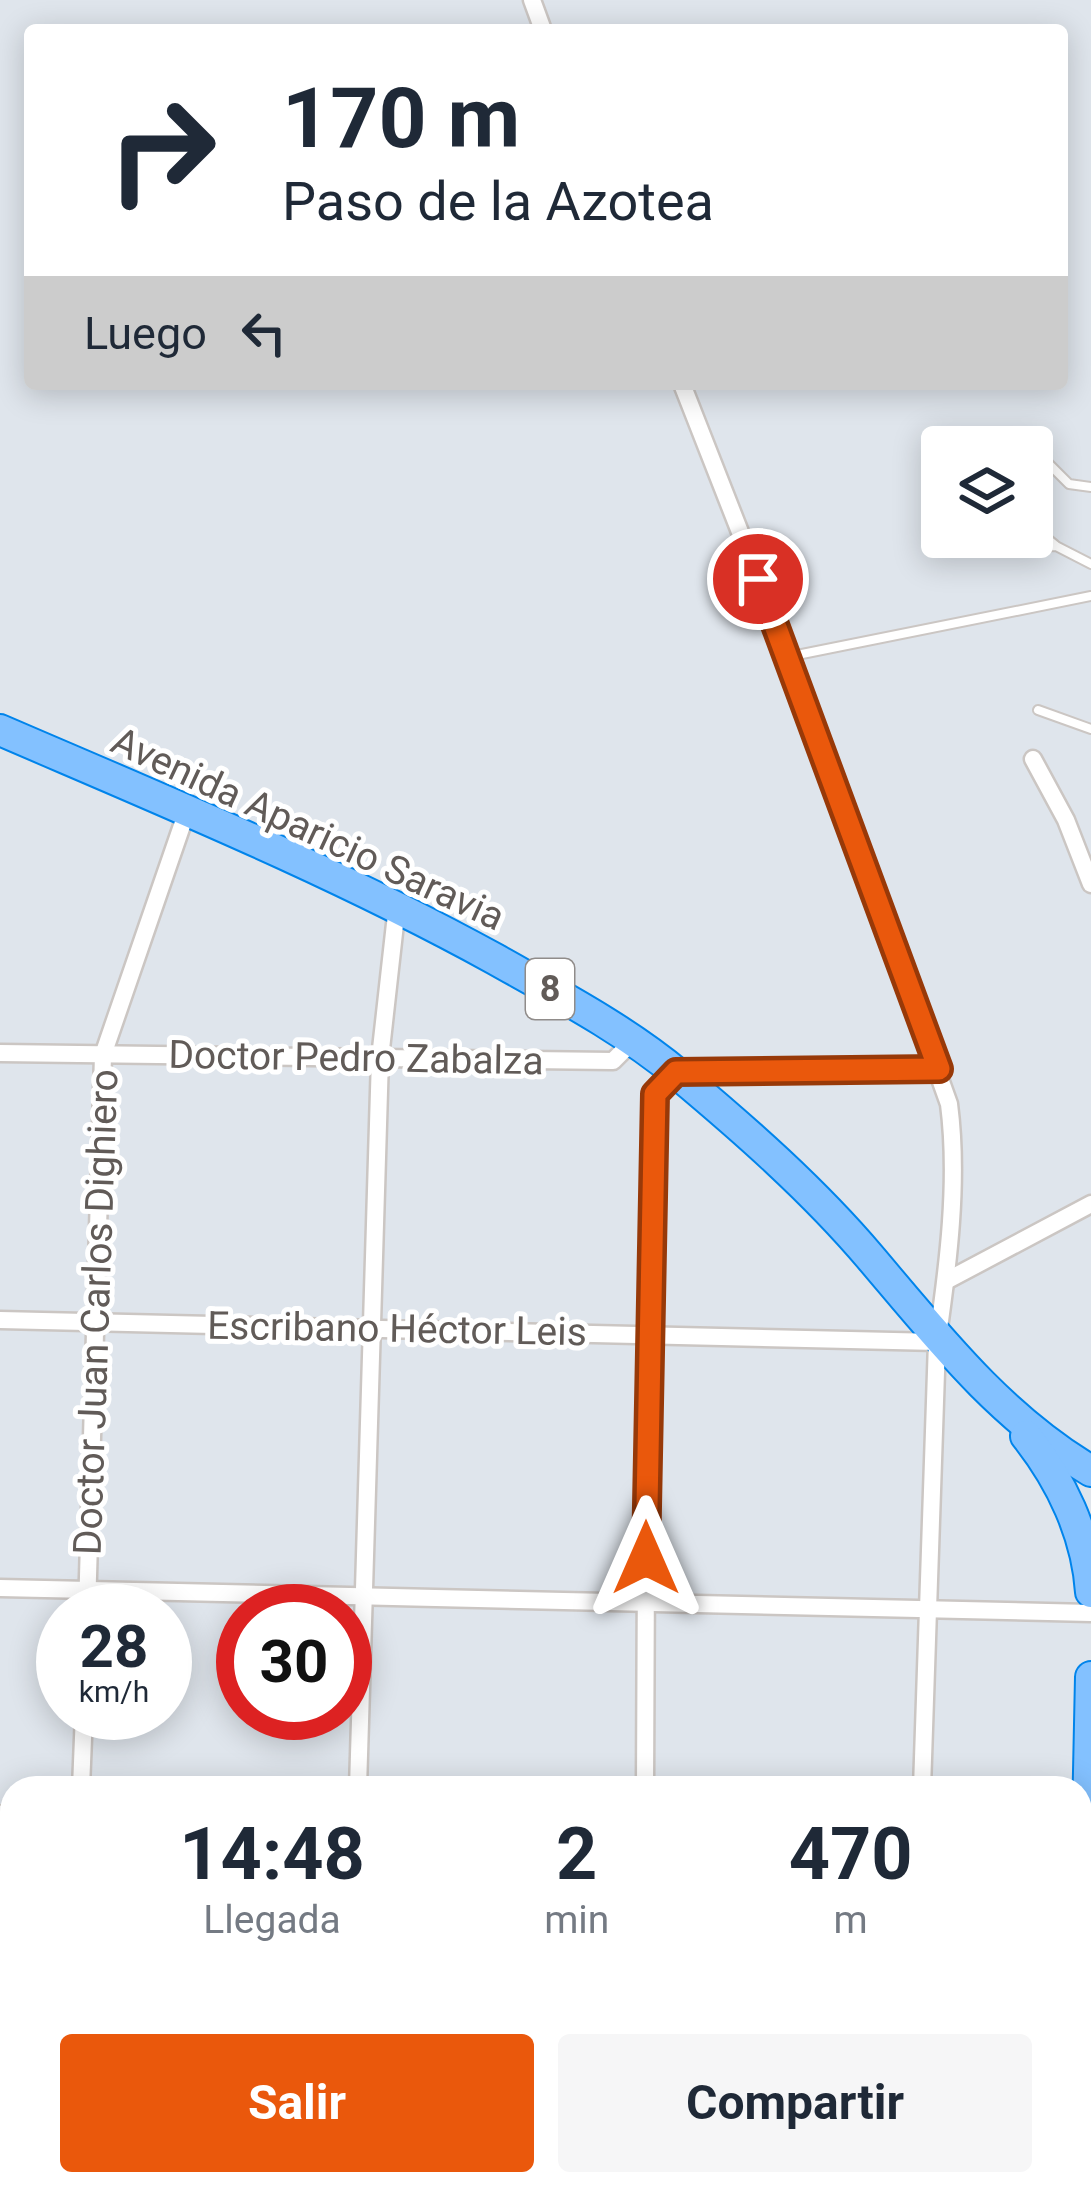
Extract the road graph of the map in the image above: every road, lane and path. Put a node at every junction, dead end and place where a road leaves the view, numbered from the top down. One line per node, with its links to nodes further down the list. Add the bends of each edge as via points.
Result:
1 (684, 390): 9 (street)
2 (1053, 468): 3 (lane, via 1069,484)
3 (1091, 487)
4 (1053, 544): 6 (lane)
5 (1053, 546): 6 (lane)
6 (1056, 546): 7 (lane)
7 (1091, 564)
8 (1091, 596): 9 (lane)
9 (789, 657): 21 (street)
10 (1038, 710): 11 (lane)
11 (1091, 729)
12 (0, 730): 14 (highway, Avenida Aparicio Saravia / 8)
13 (1033, 759): 15 (street)
14 (187, 811): 16 (highway, Avenida Aparicio Saravia / 8); 19 (street, Doctor Juan Carlos Dighiero)
15 (1091, 884)
16 (398, 905): 17 (highway, Avenida Aparicio Saravia / 8); 20 (street)
17 (632, 1042): 20 (street, Doctor Pedro Zabalza, via 613,1061); 22 (highway, Avenida Aparicio Saravia / 8)
18 (0, 1053): 19 (street, Doctor Pedro Zabalza)
19 (103, 1054): 20 (street, Doctor Pedro Zabalza); 26 (street, Doctor Juan Carlos Dighiero)
20 (380, 1058): 27 (street)
21 (939, 1069): 22 (street); 24 (street, via 953,1134)
22 (676, 1072): 28 (street, via 655,1094); 29 (highway, Avenida Aparicio Saravia / 8, via 852,1238)
23 (1091, 1204): 24 (street)
24 (946, 1281): 29 (street)
25 (0, 1320): 26 (street, Escribano Héctor Leis)
26 (95, 1322): 27 (street, Escribano Héctor Leis); 34 (street, Doctor Juan Carlos Dighiero)
27 (371, 1329): 28 (street, Escribano Héctor Leis); 35 (street)
28 (647, 1335): 29 (street, Escribano Héctor Leis); 40 (street)
29 (937, 1342): 30 (highway, Avenida Aparicio Saravia / 8); 41 (street)
30 (995, 1399): 31 (highway, Avenida Aparicio Saravia / 8); 33 (highway, Avenida Aparicio Saravia / 8, via 1049,1466)
31 (1091, 1471)
32 (1091, 1486): 33 (highway, via 1080,1495)
33 (1082, 1532): 38 (highway, 8)
34 (87, 1584)
35 (362, 1584)
36 (0, 1588): 37 (street)
37 (36, 1588)
38 (1091, 1592)
39 (372, 1599): 40 (street)
40 (646, 1602): 41 (street); 48 (street)
41 (928, 1610): 42 (street); 49 (street)
42 (1091, 1613)
43 (1091, 1677): 50 (highway)
44 (83, 1740): 46 (street)
45 (359, 1740): 47 (street)
46 (81, 1776)
47 (358, 1776)
48 (645, 1776)
49 (922, 1776)
50 (1088, 1776)

